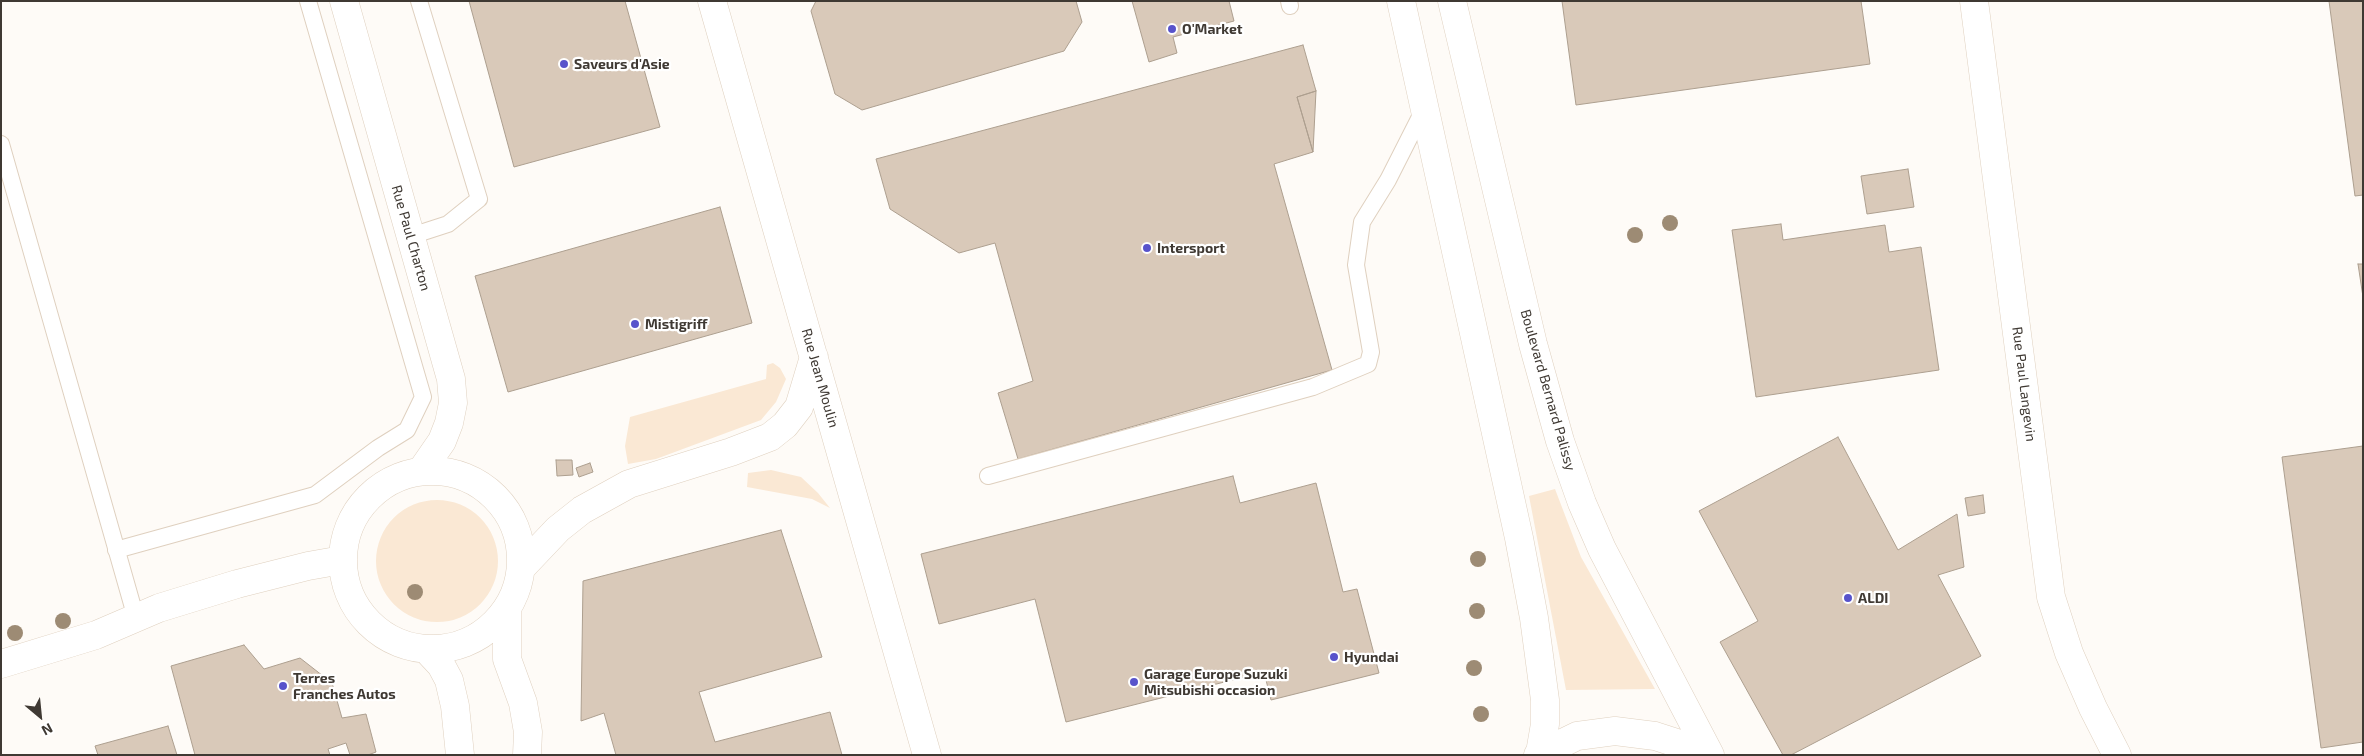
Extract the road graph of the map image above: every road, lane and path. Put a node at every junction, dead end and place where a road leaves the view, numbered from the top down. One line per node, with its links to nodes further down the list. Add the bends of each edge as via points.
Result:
1 (308, 1): 14 (lane, via 423,398 408,430 315,495)
2 (344, 1): 10 (street, Rue Paul Charton)
3 (419, 1): 10 (lane, via 479,199 448,224)
4 (712, 1): 11 (street, Rue Jean Moulin)
5 (1401, 1): 8 (street)
6 (1452, 1): 26 (street, Boulevard Bernard Palissy, via 1528,326 1560,441 1602,549)
7 (1974, 1): 27 (street, Rue Paul Langevin, via 2051,597 2069,654)
8 (1424, 107): 13 (lane, via 1388,180 1362,222 1356,265 1371,352 1368,364 1312,387); 21 (street, via 1534,618 1545,700 1545,724)
9 (1, 144): 14 (lane)
10 (411, 236): 12 (street, Rue Paul Charton, via 451,379 453,403 442,441)
11 (814, 357): 16 (street, via 799,407 770,437 629,484 582,510 558,529); 24 (street, Rue Jean Moulin)
12 (422, 470): 15 (street, via 396,477 374,491 357,510 346,534); 16 (street, via 449,471 474,480 495,496 511,516 520,541)
13 (988, 476)
14 (116, 550): 18 (lane)
15 (342, 560): 18 (street, via 237,584); 19 (street, via 346,587 358,611 376,631 400,644)
16 (522, 568): 17 (street, via 517,590)
17 (507, 610): 19 (street, via 472,641 450,648); 23 (street, via 507,659 522,703 528,732)
18 (136, 618): 20 (street, via 96,635)
19 (427, 650): 22 (street, via 449,680)
20 (1, 664)
21 (1539, 754): 25 (street, via 1577,736 1615,731 1655,736 1686,746)
22 (460, 755)
23 (528, 755)
24 (927, 755)
25 (1699, 755)
26 (1710, 755)
27 (2117, 755)

